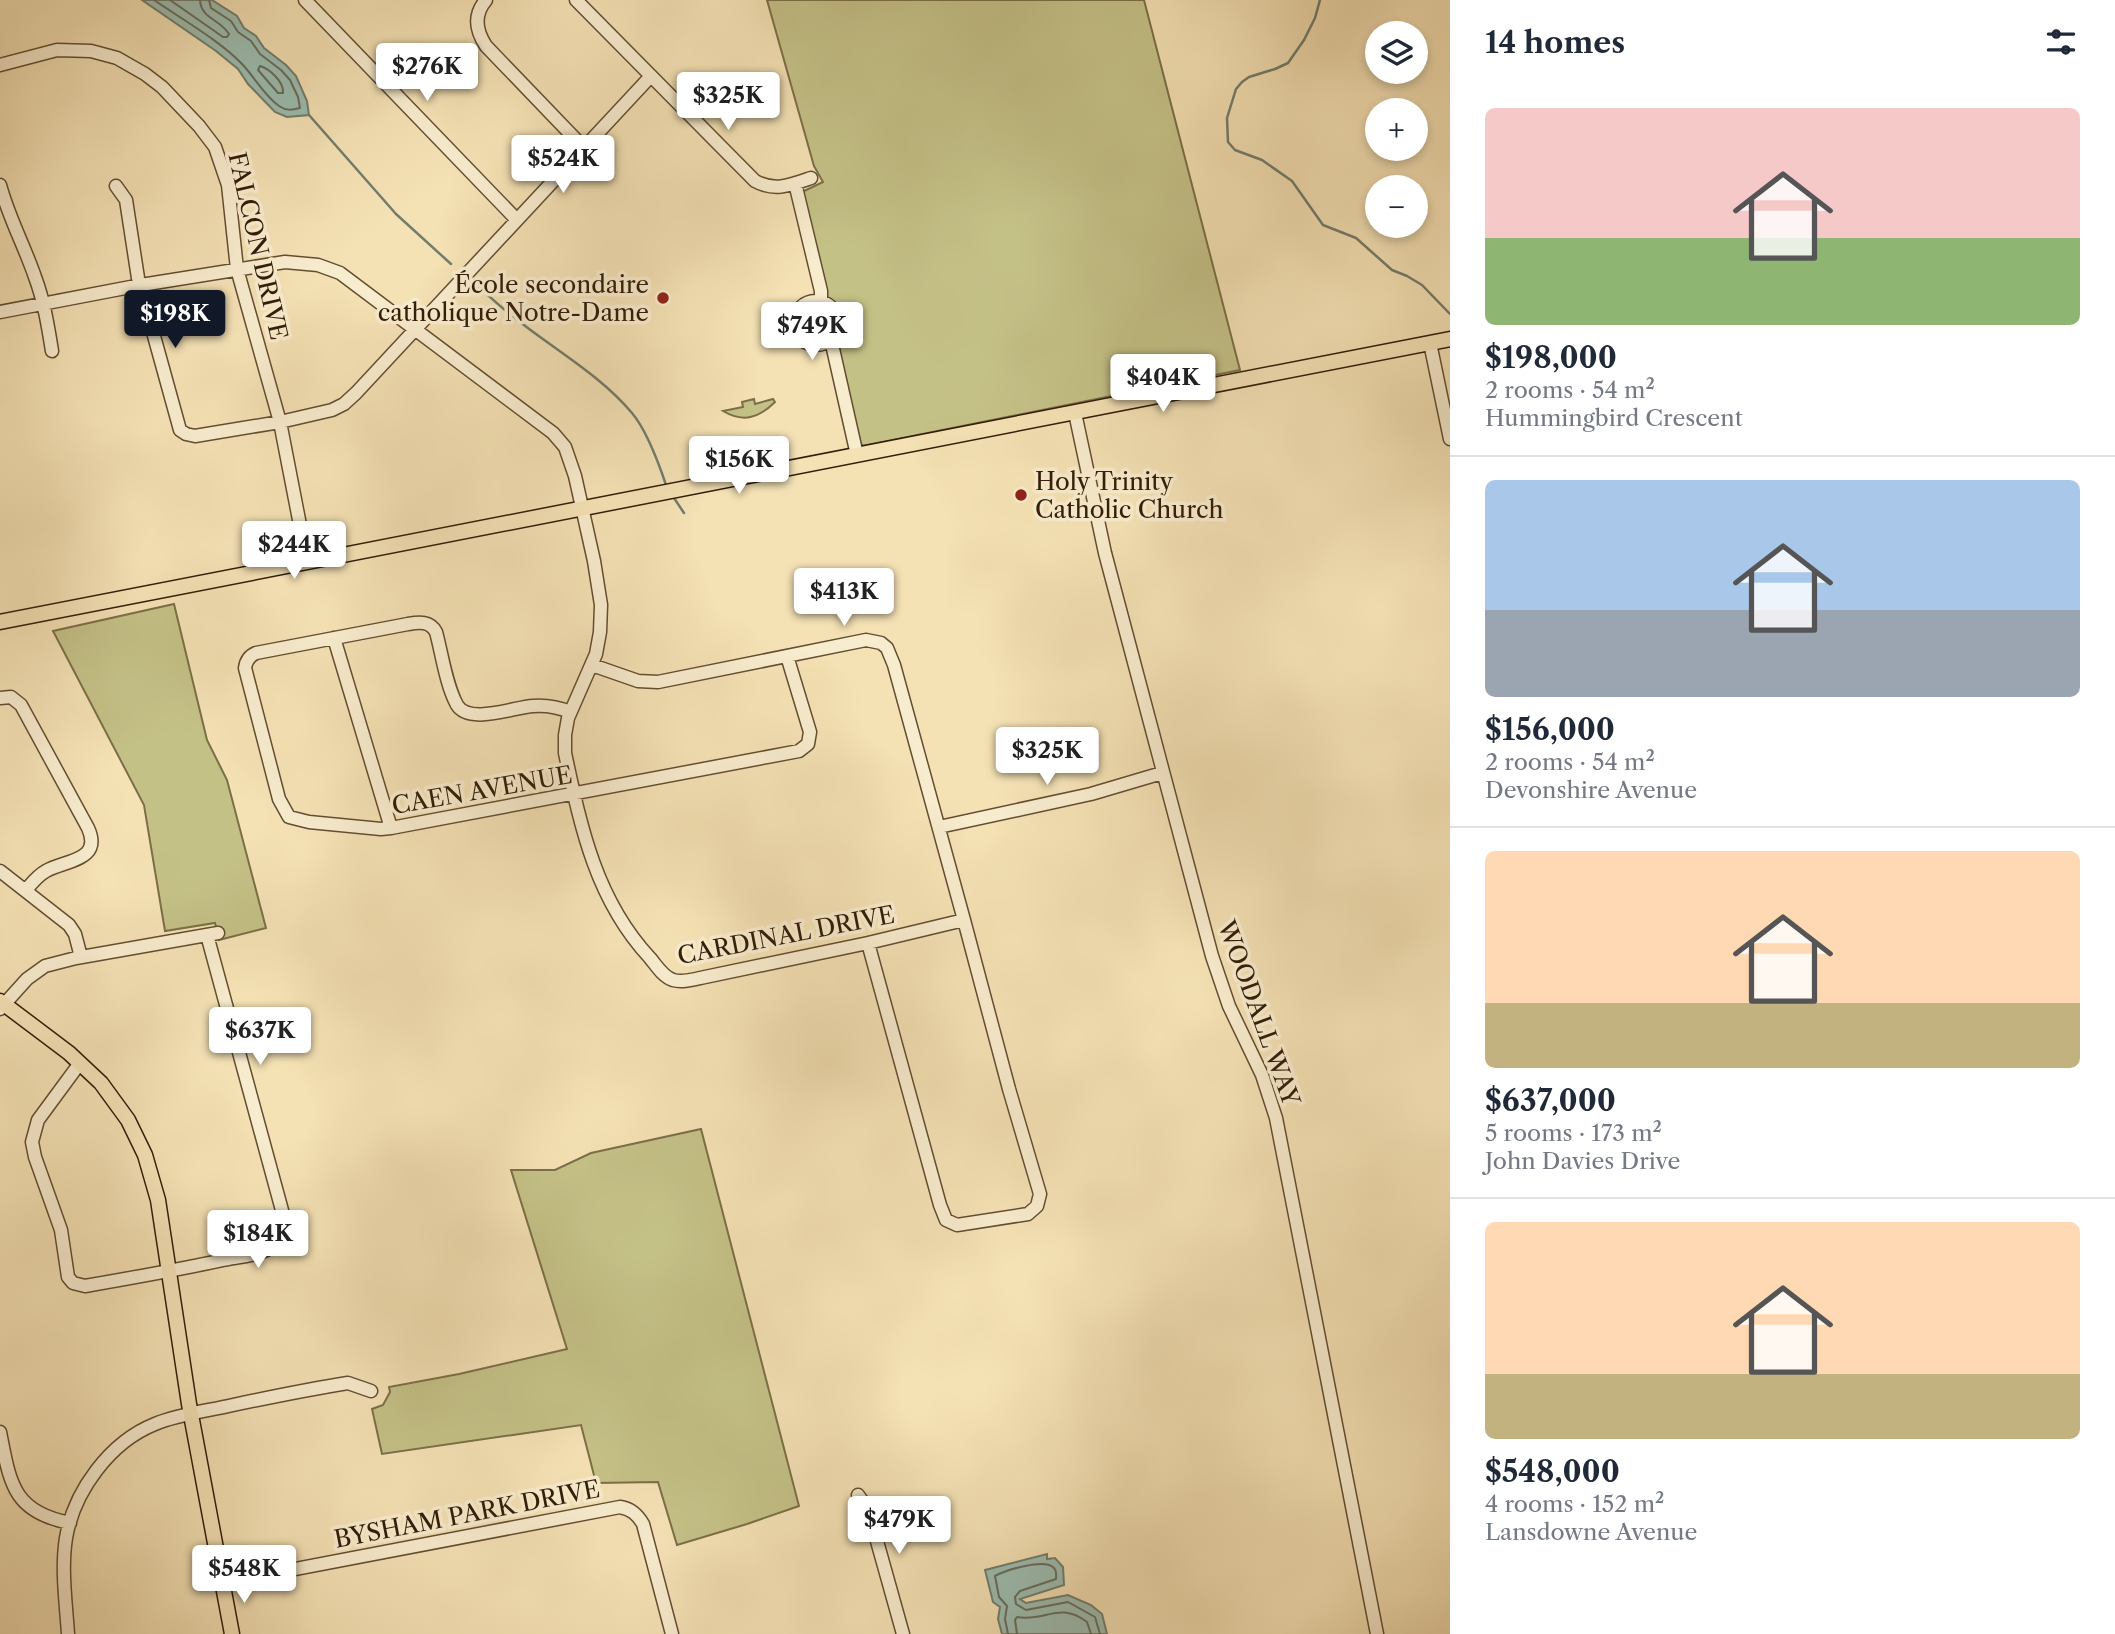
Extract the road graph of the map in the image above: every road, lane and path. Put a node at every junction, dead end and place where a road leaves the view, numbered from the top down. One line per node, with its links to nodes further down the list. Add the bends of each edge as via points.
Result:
1 (486, 0): 6 (street, via 478,13 480,37)
2 (576, 0): 5 (street)
3 (313, 3): 11 (street)
4 (0, 65): 12 (street, FALCON DRIVE, via 51,51 92,51 128,63 155,81 199,125 219,156 228,186)
5 (650, 77): 6 (street); 8 (street, via 755,181 775,188)
6 (584, 148): 11 (street)
7 (811, 178): 8 (street)
8 (795, 183): 14 (street)
9 (0, 185): 15 (street)
10 (116, 186): 13 (street, via 126,200)
11 (517, 220): 17 (street)
12 (237, 269): 13 (street, CARDINAL DRIVE); 17 (street, CARDINAL DRIVE, via 285,261 318,265 355,283); 23 (street, FALCON DRIVE)
13 (141, 285): 15 (street, CARDINAL DRIVE); 23 (street, via 183,433 197,436)
14 (821, 302): 19 (street, via 837,314 838,330); 19 (street, via 800,308 795,329 811,345)
15 (44, 304): 16 (street, CARDINAL DRIVE); 21 (street)
16 (0, 312)
17 (415, 329): 23 (street, via 344,404); 26 (street, CARDINAL DRIVE, via 557,437 569,456)
18 (1450, 339): 20 (main road)
19 (831, 340): 25 (street)
20 (1430, 343): 22 (main road); 24 (street)
21 (52, 351)
22 (1075, 413): 25 (main road); 34 (street, WOODALL WAY)
23 (279, 422): 27 (street, FALCON DRIVE)
24 (1450, 439)
25 (857, 455): 26 (main road)
26 (583, 509): 27 (main road); 31 (street, CARDINAL DRIVE, via 601,605)
27 (307, 561): 28 (main road)
28 (0, 622)
29 (334, 638): 33 (street, CAEN AVENUE, via 428,623 436,632 453,695 464,712 478,715 544,706); 37 (street); 37 (street, CAEN AVENUE, via 256,653 246,663 279,799 289,817 296,819)
30 (787, 656): 31 (street, via 653,682); 35 (street, CAEN AVENUE, via 810,732 803,749); 36 (street, via 866,640 887,648)
31 (592, 665): 33 (street, CARDINAL DRIVE)
32 (0, 698): 39 (street, via 11,697 21,705 92,839 84,856 39,875)
33 (570, 712): 35 (street, CARDINAL DRIVE, via 564,743)
34 (1162, 773): 36 (street, via 1091,794); 57 (street, WOODALL WAY, via 1212,956 1276,1118)
35 (574, 795): 37 (street, CAEN AVENUE); 41 (street, CARDINAL DRIVE, via 604,892 636,944 666,977 681,981 705,977)
36 (939, 827): 40 (street)
37 (391, 828)
38 (0, 871): 39 (street)
39 (26, 890): 42 (street, via 73,929)
40 (964, 920): 41 (street, CARDINAL DRIVE); 41 (street, via 1040,1194 1037,1206 1028,1214 957,1225 946,1220)
41 (868, 943)
42 (81, 957): 43 (street, via 40,968); 45 (street, via 212,934 284,1214 283,1226 266,1250)
43 (1, 1004): 44 (main road)
44 (80, 1063): 45 (main road, via 119,1105 143,1149 157,1199); 45 (street, via 32,1135 34,1154 62,1234 68,1277 85,1286)
45 (168, 1271): 47 (main road)
46 (371, 1391): 47 (street, via 340,1384)
47 (191, 1415): 51 (street, via 151,1425 118,1447 88,1484); 52 (main road)
48 (0, 1432): 49 (street)
49 (2, 1450): 51 (street, via 21,1498 38,1513)
50 (858, 1495): 56 (street, via 868,1509)
51 (70, 1523): 53 (street, via 64,1558)
52 (222, 1583): 54 (main road); 55 (street, BYSHAM PARK DRIVE, via 620,1507 638,1515 643,1524)
53 (68, 1634)
54 (232, 1634)
55 (672, 1634)
56 (903, 1634)
57 (1377, 1634)

